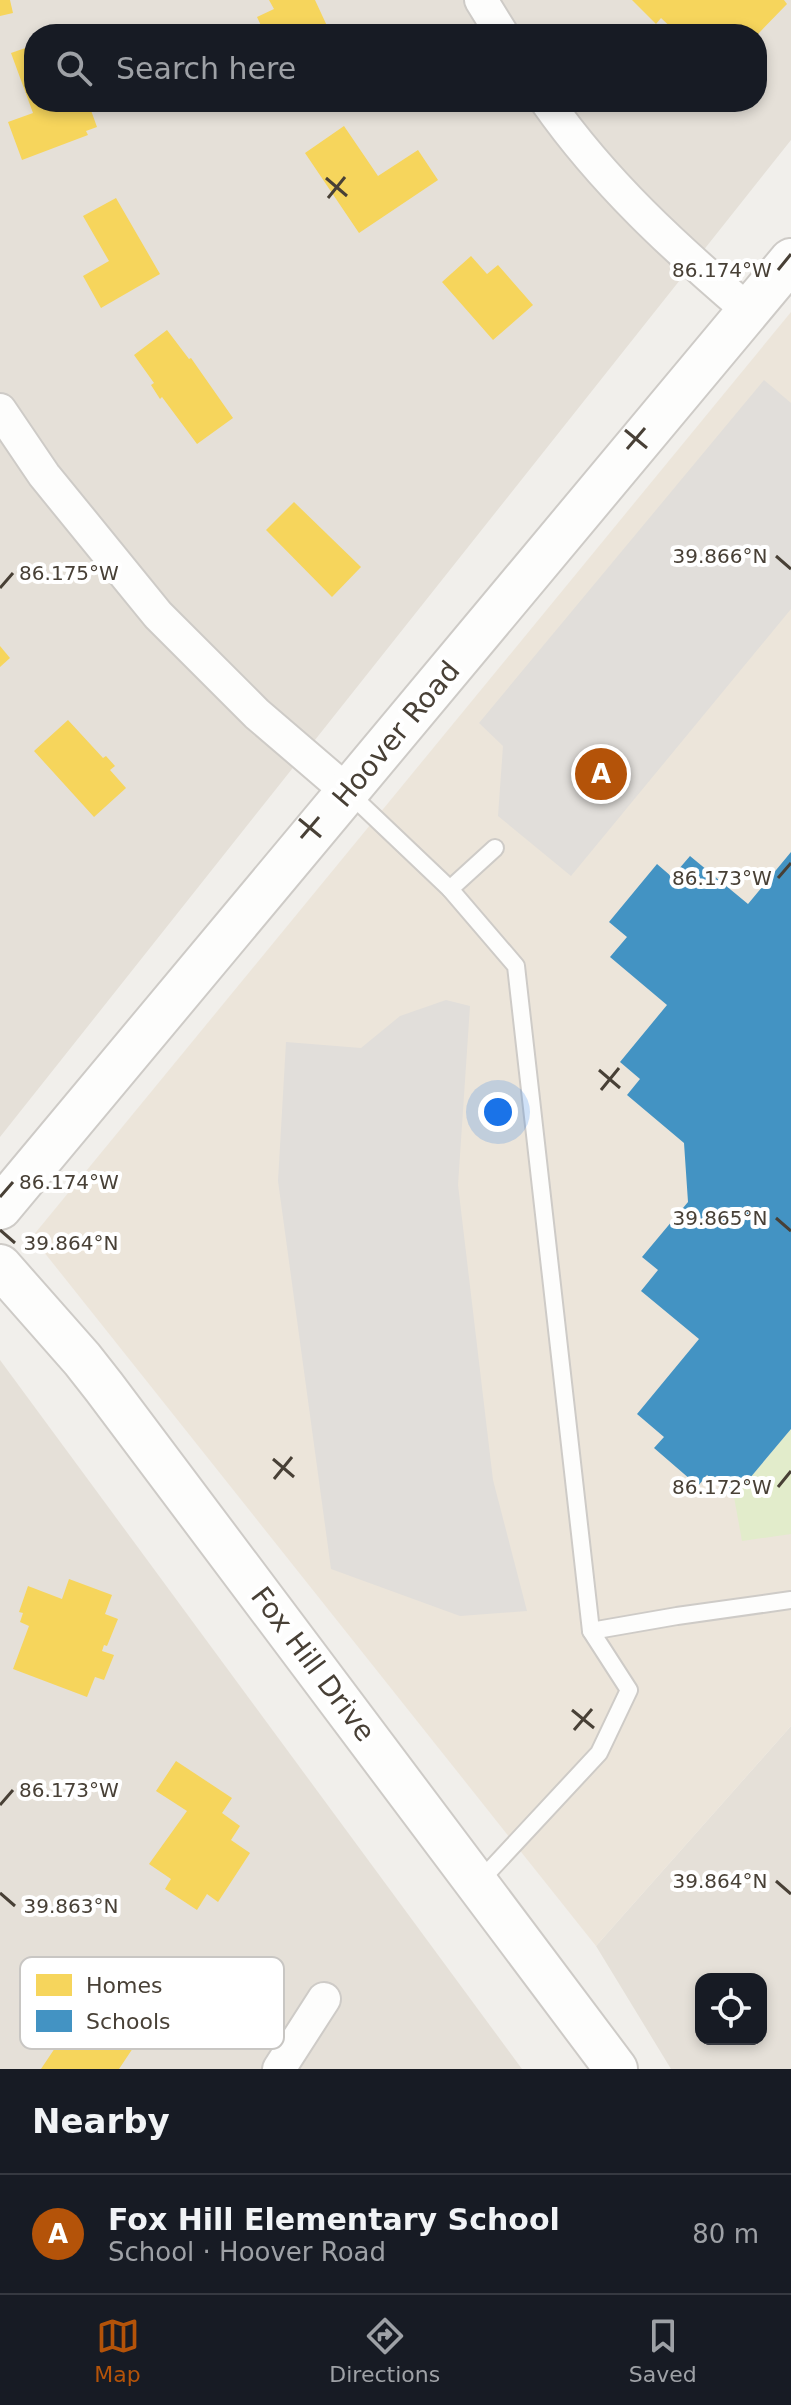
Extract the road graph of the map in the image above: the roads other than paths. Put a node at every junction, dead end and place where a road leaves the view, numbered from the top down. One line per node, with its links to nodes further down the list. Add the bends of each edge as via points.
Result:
1 (481, 0): 2 (street)
2 (496, 24)
3 (554, 112): 5 (street, via 645,219)
4 (791, 260): 5 (street, Hoover Road)
5 (749, 311): 7 (street, Hoover Road)
6 (0, 410): 7 (street, via 44,475 158,615 257,714)
7 (348, 792): 9 (lane); 10 (street, Hoover Road)
8 (495, 848): 9 (lane)
9 (450, 889): 13 (lane, via 516,966)
10 (0, 1208)
11 (0, 1266): 14 (street, Fox Hill Drive, via 89,1368)
12 (791, 1600): 13 (lane)
13 (591, 1631): 14 (lane, via 629,1690 599,1753)
14 (478, 1883): 17 (street, Fox Hill Drive)
15 (324, 1999): 16 (street)
16 (279, 2069)
17 (616, 2069)

